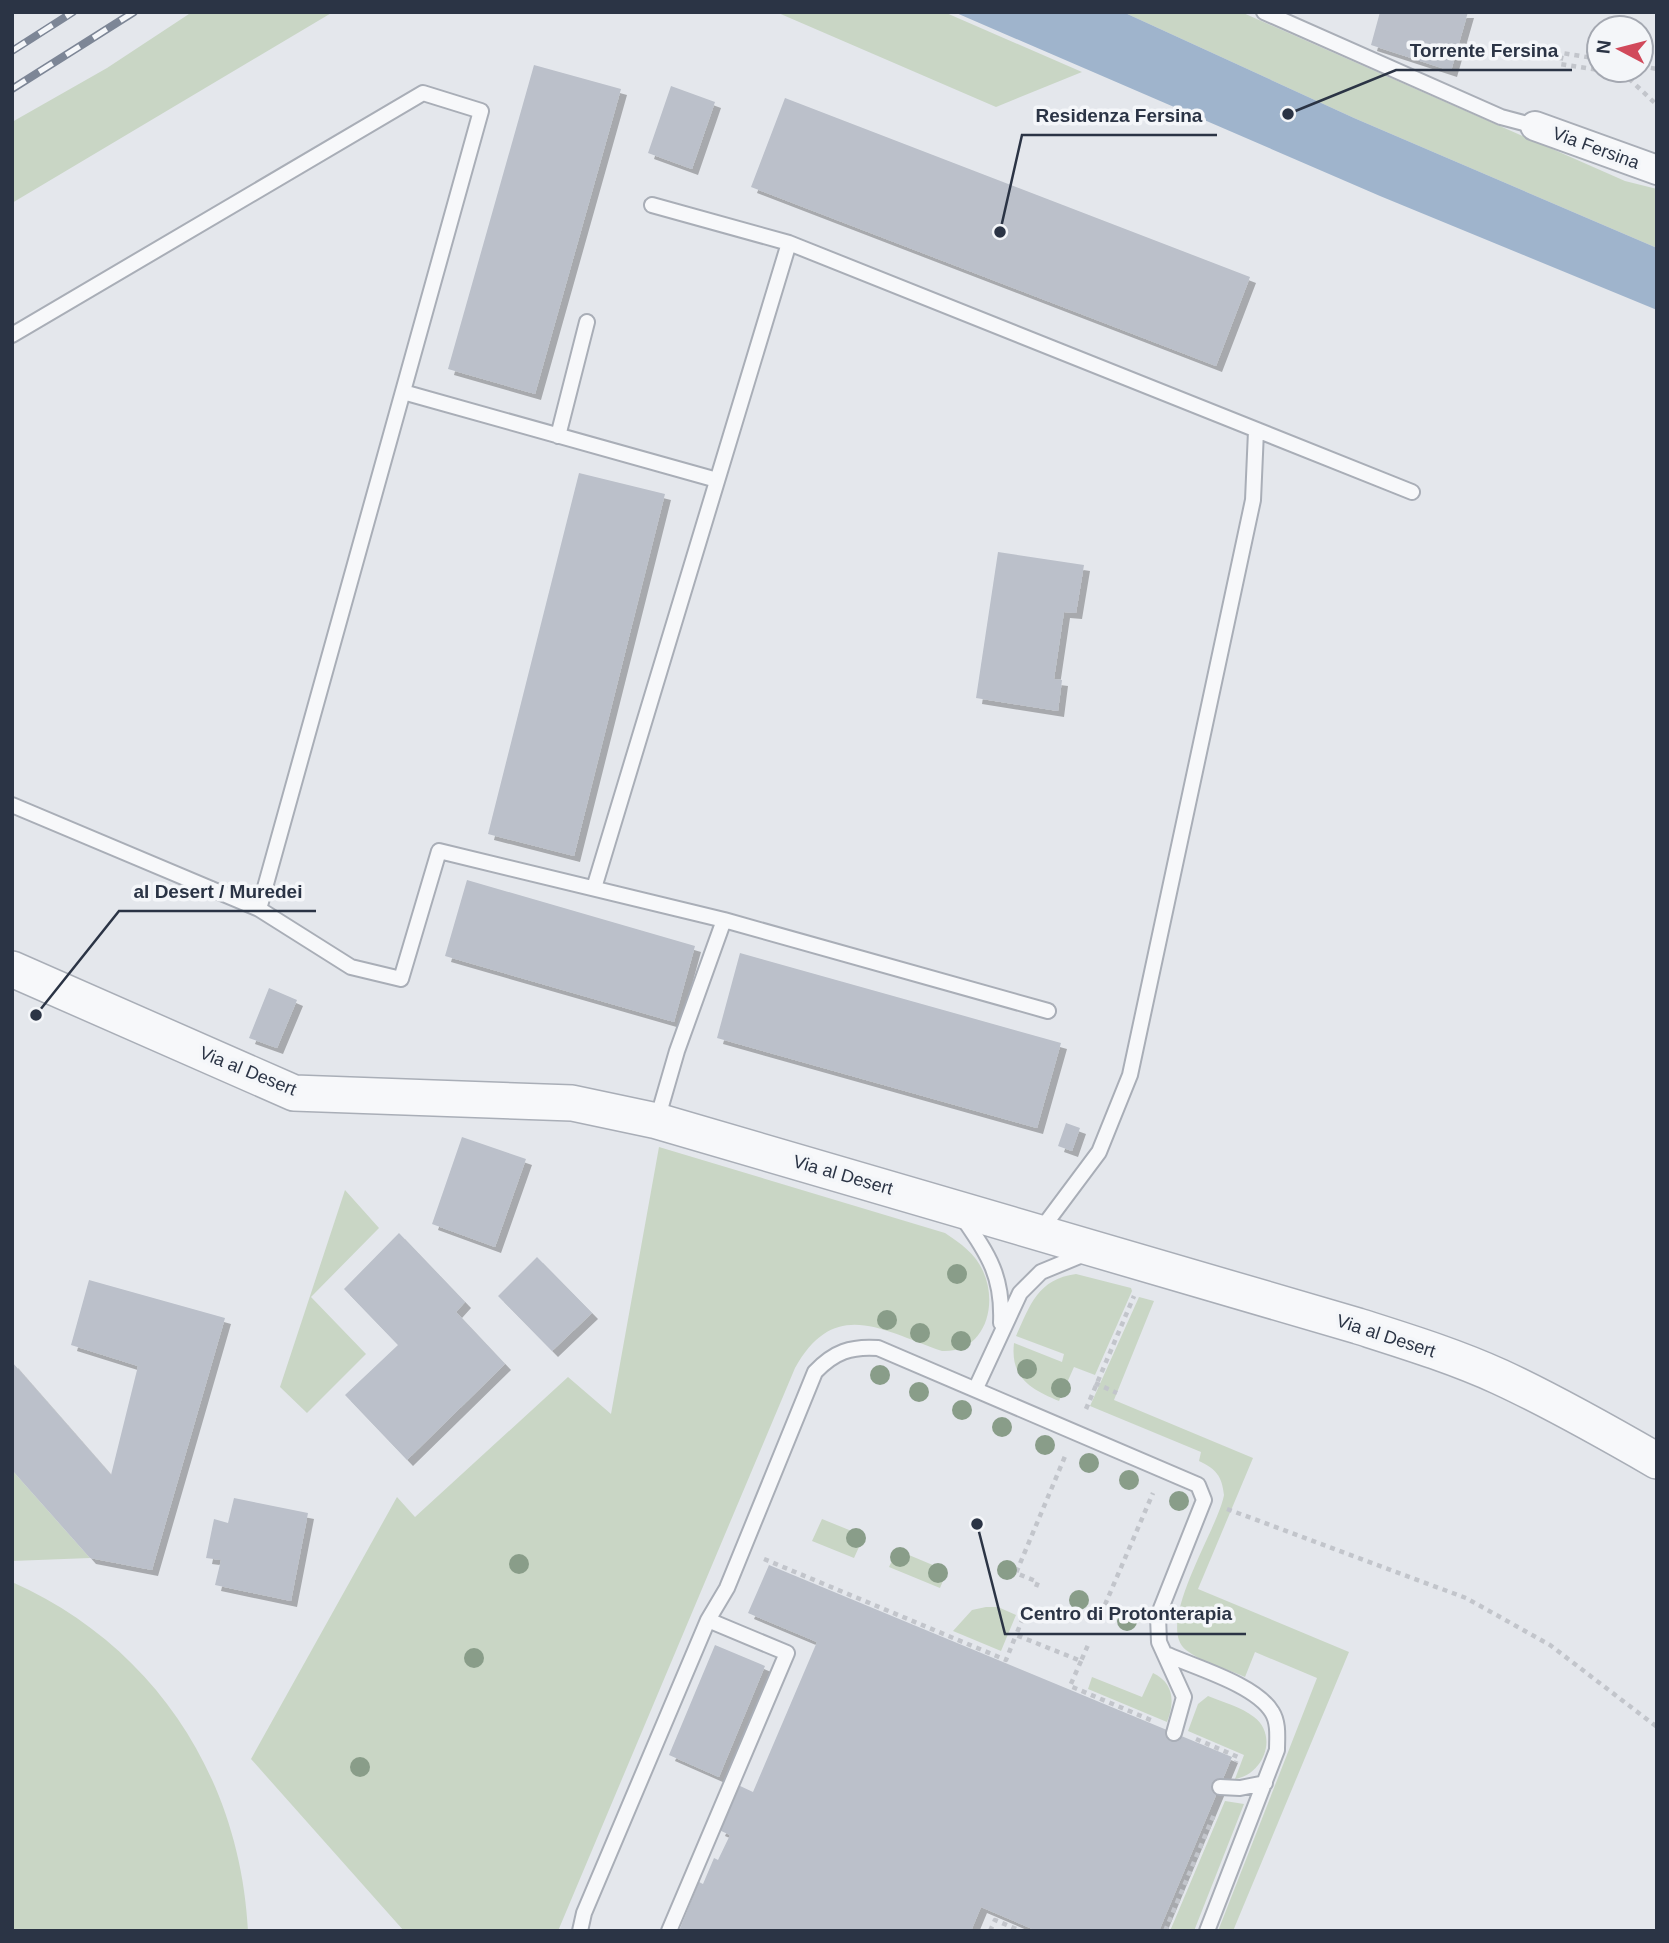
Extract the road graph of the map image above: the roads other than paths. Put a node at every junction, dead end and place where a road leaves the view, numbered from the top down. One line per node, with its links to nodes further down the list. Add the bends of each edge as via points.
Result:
1 (1264, 12): 2 (lane, via 1501,117)
2 (1535, 126): 3 (street, Via Fersina)
3 (1657, 170)
4 (652, 205): 5 (lane)
5 (789, 243): 9 (lane); 11 (lane)
6 (587, 322): 10 (lane)
7 (12, 335): 8 (lane, via 423,93 481,111)
8 (402, 392): 10 (lane); 15 (lane)
9 (1256, 431): 12 (lane); 21 (lane, via 1253,500 1130,1075 1099,1152)
10 (558, 436): 11 (lane)
11 (717, 481): 14 (lane)
12 (1412, 492)
13 (12, 805): 15 (lane)
14 (594, 888): 15 (lane, via 439,851 401,979 351,967); 16 (lane)
15 (259, 909)
16 (724, 920): 18 (lane); 19 (lane)
17 (12, 969): 19 (street, Via al Desert, via 295,1093 572,1103)
18 (1048, 1011)
19 (657, 1121): 20 (street, Via al Desert)
20 (956, 1208): 21 (street, Via al Desert); 23 (lane, via 996,1270 1002,1296)
21 (1040, 1232): 22 (street, Via al Desert)
22 (1099, 1249): 23 (lane, via 1041,1272 1020,1293); 25 (street, Via al Desert, via 1441,1353 1575,1413)
23 (1000, 1331): 24 (lane)
24 (976, 1388): 26 (lane, via 878,1348 847,1349 830,1357 815,1372 727,1588); 27 (lane, via 1198,1485 1204,1500 1160,1606 1159,1642)
25 (1657, 1461)
26 (708, 1620): 31 (lane); 32 (lane, via 787,1653)
27 (1168, 1655): 28 (lane, via 1184,1697); 29 (lane, via 1249,1691 1274,1714 1277,1750)
28 (1174, 1731)
29 (1265, 1783): 30 (lane); 33 (lane)
30 (1223, 1787)
31 (580, 1931)
32 (669, 1931)
33 (1207, 1931)

